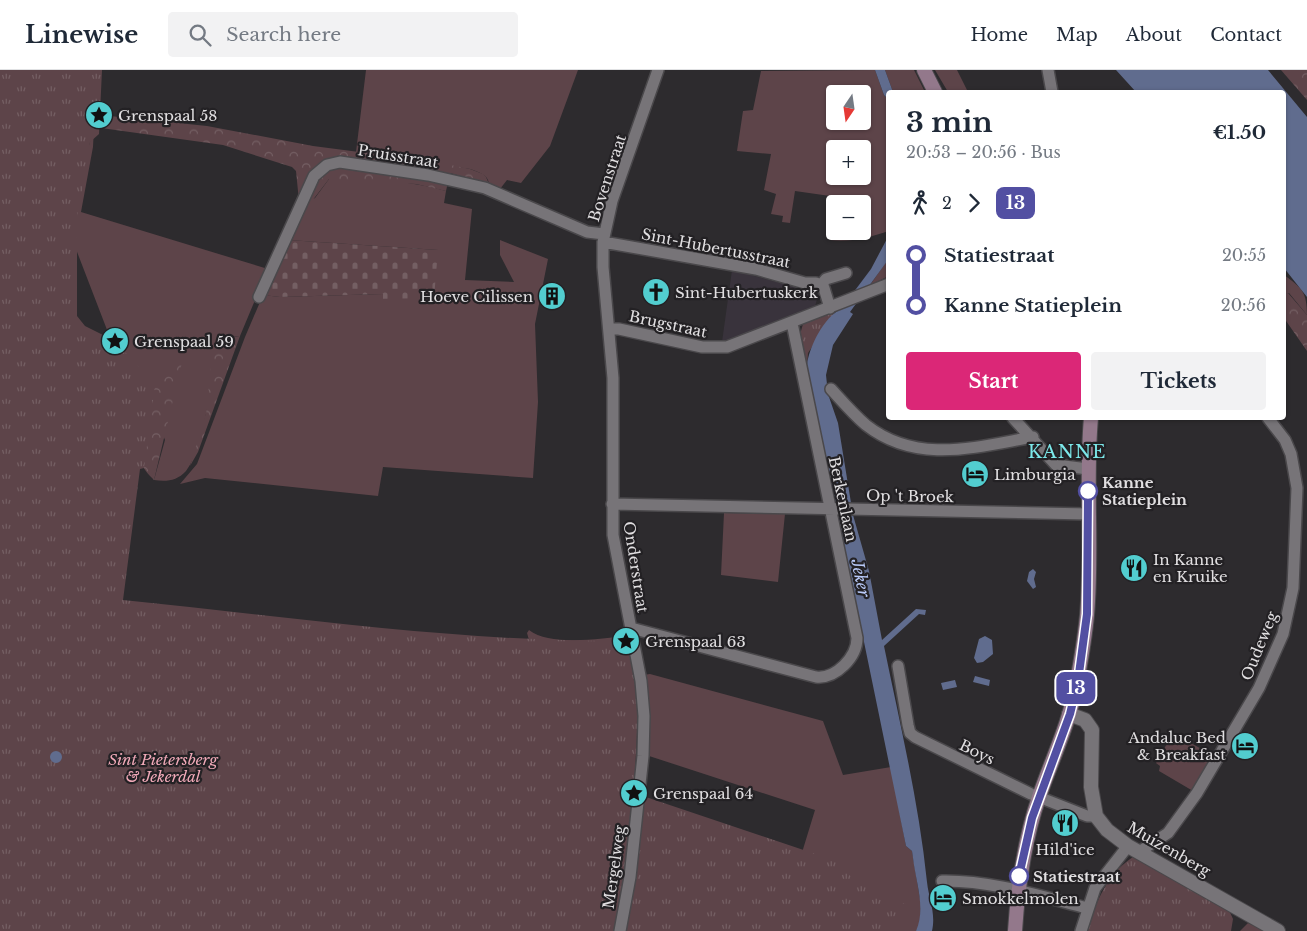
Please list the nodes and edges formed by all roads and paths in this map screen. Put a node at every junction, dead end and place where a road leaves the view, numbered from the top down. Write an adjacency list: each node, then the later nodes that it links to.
1 (658, 70): 6 (street, Bovenstraat)
2 (924, 70): 4 (main road)
3 (1048, 70): 5 (street)
4 (934, 90)
5 (1052, 90)
6 (604, 238): 8 (street, Sint-Hubertusstraat); 10 (street, Pruisstraat); 13 (street, Bovenstraat)
7 (846, 273): 8 (street)
8 (822, 285): 11 (street)
9 (886, 285): 11 (street, Brugstraat)
10 (259, 297)
11 (830, 308): 12 (street, Brugstraat)
12 (792, 323): 13 (street, Brugstraat); 21 (street, Berkenlaan)
13 (610, 329): 20 (street, Onderstraat)
14 (831, 389): 18 (street)
15 (1015, 420): 18 (street)
16 (1091, 420): 19 (main road)
17 (1269, 420): 29 (street, Oudeweg)
18 (1032, 436): 19 (street)
19 (1088, 468): 22 (main road)
20 (612, 504): 21 (street, Op 't Broek); 23 (street, Onderstraat)
21 (832, 508): 22 (street, Op 't Broek); 23 (street, Berkenlaan)
22 (1088, 514): 25 (main road)
23 (631, 628): 27 (street, Onderstraat)
24 (898, 666): 26 (street, Boys)
25 (1070, 714): 26 (main road); 28 (street)
26 (1039, 797): 28 (street, Boys); 31 (main road)
27 (637, 808): 33 (street, Mergelweg)
28 (1096, 816): 29 (street, Muizenberg)
29 (1133, 849): 32 (street, Oudeweg); 36 (street, Muizenberg)
30 (942, 881): 31 (street)
31 (1018, 890): 32 (street); 34 (main road)
32 (1087, 908): 35 (street, Oudeweg)
33 (620, 931)
34 (1015, 931)
35 (1081, 931)
36 (1278, 931)

